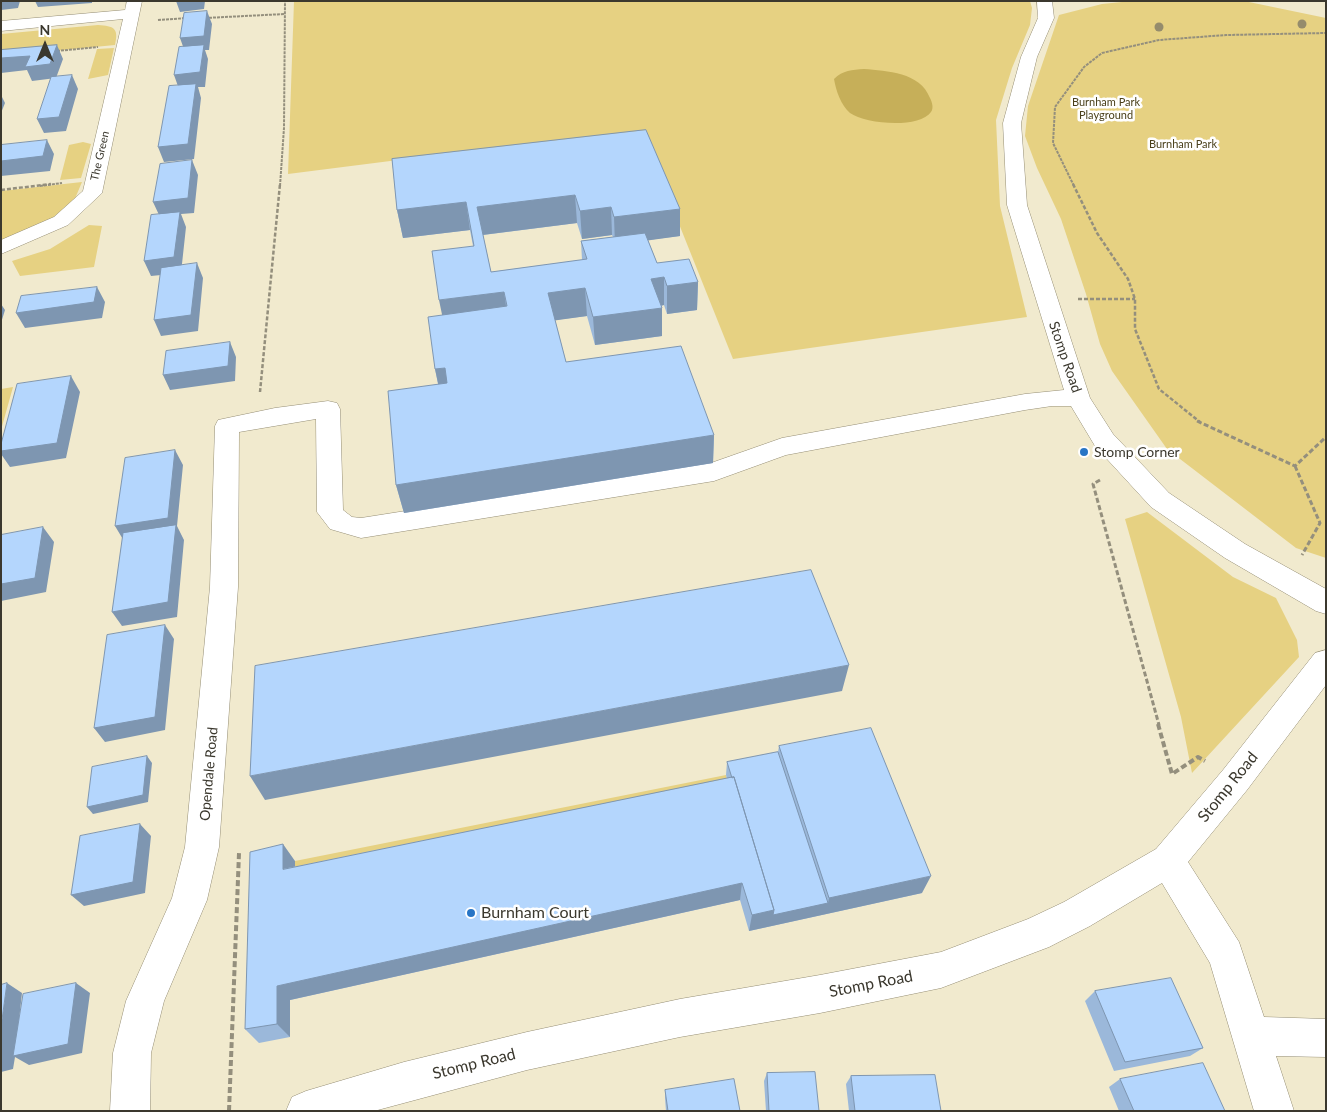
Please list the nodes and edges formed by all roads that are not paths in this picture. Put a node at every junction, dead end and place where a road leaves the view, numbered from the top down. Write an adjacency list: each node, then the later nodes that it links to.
1 (1044, 1): 5 (street, Stomp Road)
2 (132, 12): 3 (street); 4 (street, The Green)
3 (1, 26)
4 (1, 248)
5 (1078, 398): 6 (street, Stomp Road); 11 (street, Opendale Road)
6 (1326, 603)
7 (1326, 662): 8 (street, Stomp Road)
8 (1168, 861): 9 (street); 12 (street, Stomp Road)
9 (1251, 1036): 10 (street); 13 (street)
10 (1326, 1038)
11 (130, 1111)
12 (306, 1111)
13 (1274, 1111)

